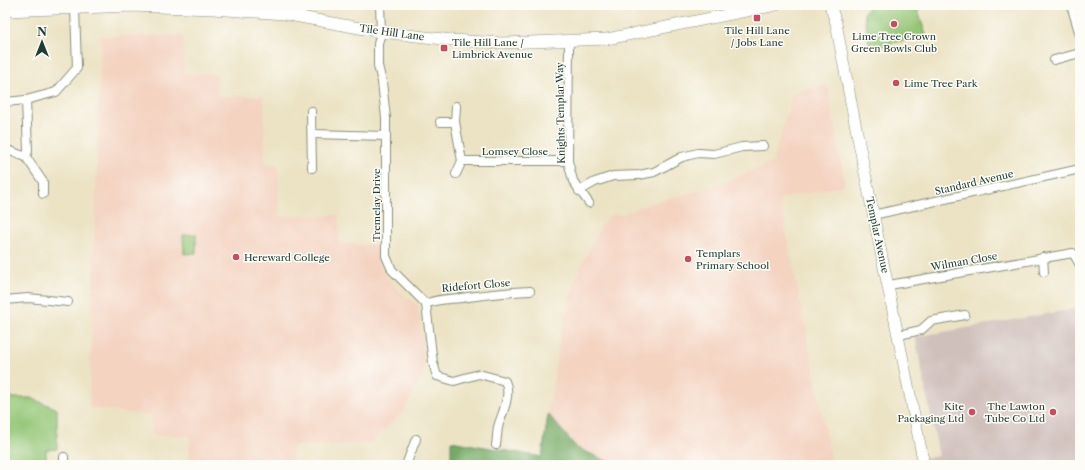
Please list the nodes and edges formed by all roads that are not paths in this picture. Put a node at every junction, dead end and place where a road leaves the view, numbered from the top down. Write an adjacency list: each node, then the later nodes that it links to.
1 (380, 5): 8 (street, Tremelay Drive)
2 (776, 5): 10 (main road, Tile Hill Lane)
3 (830, 5): 32 (main road, Templar Avenue)
4 (1071, 5): 9 (street)
5 (213, 7): 6 (main road, Tile Hill Lane); 8 (main road, Tile Hill Lane)
6 (75, 8): 7 (main road, Tile Hill Lane); 13 (street)
7 (5, 11)
8 (381, 32): 10 (main road, Tile Hill Lane); 20 (street, Tremelay Drive)
9 (1080, 35)
10 (569, 42): 25 (street, Knights Templar Way)
11 (1080, 53): 12 (street)
12 (1054, 60)
13 (26, 100): 14 (street); 23 (street)
14 (5, 102)
15 (456, 106): 18 (street)
16 (311, 112): 19 (street)
17 (440, 122): 18 (street)
18 (455, 122): 24 (street)
19 (312, 134): 20 (street); 26 (street)
20 (386, 136): 40 (street, Tremelay Drive)
21 (763, 146): 29 (street)
22 (5, 149): 23 (street)
23 (26, 157): 30 (street)
24 (462, 161): 25 (street, Lomsey Close); 28 (street)
25 (568, 161): 29 (street, Knights Templar Way)
26 (312, 168)
27 (1080, 169): 32 (street, Standard Avenue)
28 (456, 174)
29 (579, 191): 31 (street, Knights Templar Way)
30 (43, 194)
31 (589, 203)
32 (873, 215): 36 (main road, Templar Avenue)
33 (1043, 257): 34 (street, Wilman Close); 35 (street); 36 (street, Wilman Close)
34 (1080, 265)
35 (1044, 272)
36 (888, 285): 42 (main road, Templar Avenue)
37 (530, 291): 40 (street, Ridefort Close)
38 (5, 300): 39 (street)
39 (68, 302)
40 (426, 304): 44 (street)
41 (965, 315): 42 (street)
42 (899, 335): 46 (main road, Templar Avenue)
43 (416, 439): 45 (street)
44 (496, 445)
45 (406, 465)
46 (924, 465)

